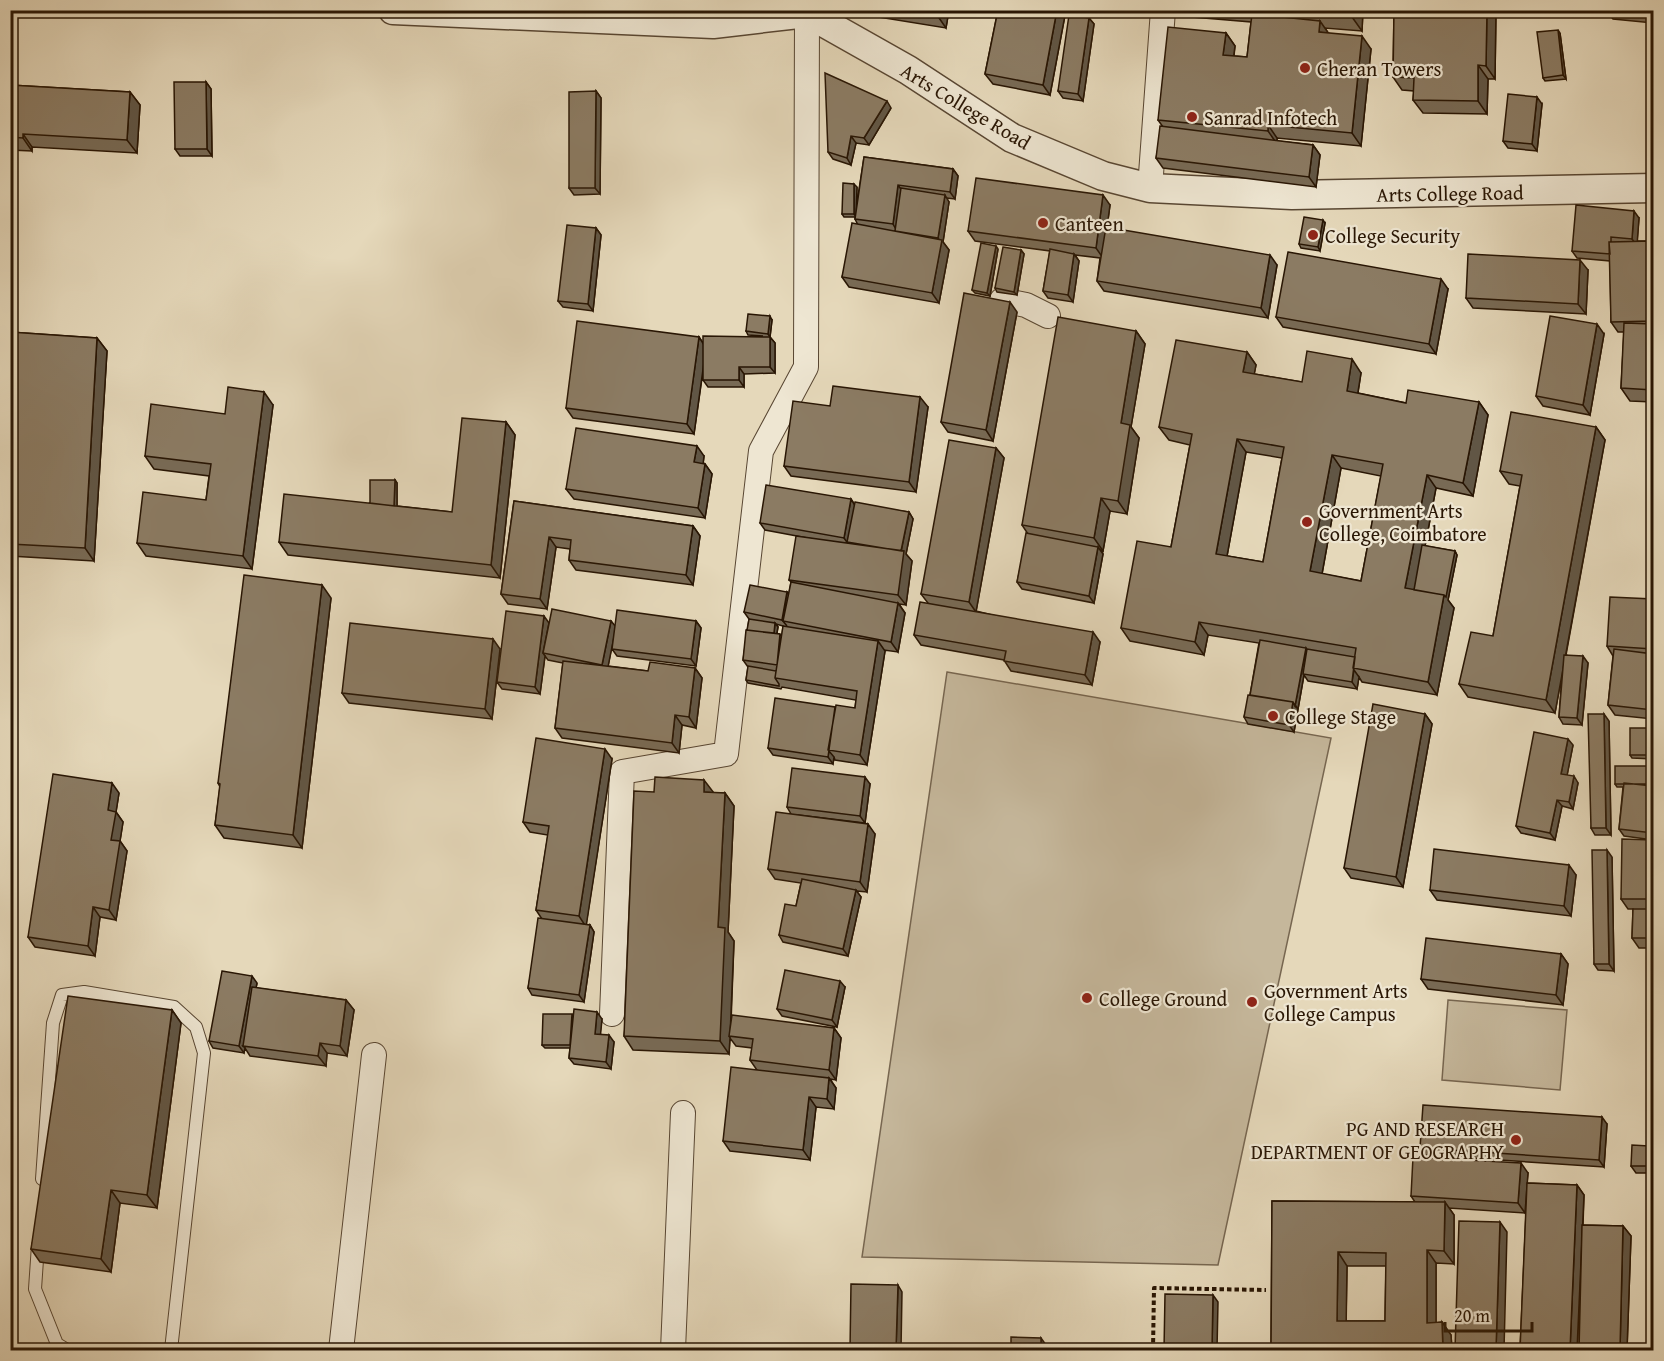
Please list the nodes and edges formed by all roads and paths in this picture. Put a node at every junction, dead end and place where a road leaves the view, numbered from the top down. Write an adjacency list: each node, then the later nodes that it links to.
1 (393, 10): 3 (street)
2 (1163, 10): 5 (street)
3 (464, 13): 4 (street)
4 (807, 13): 5 (street, Arts College Road); 9 (street)
5 (1150, 188): 6 (street, Arts College Road)
6 (1653, 188)
7 (1002, 300): 8 (street)
8 (1048, 316)
9 (612, 1014)
10 (374, 1055): 17 (street)
11 (683, 1113): 18 (street)
12 (41, 1197): 16 (lane)
13 (39, 1231): 15 (lane)
14 (1266, 1290): 21 (path)
15 (67, 1350)
16 (171, 1350)
17 (341, 1350)
18 (673, 1350)
19 (1060, 1350): 20 (path)
20 (1126, 1350)
21 (1153, 1350)

